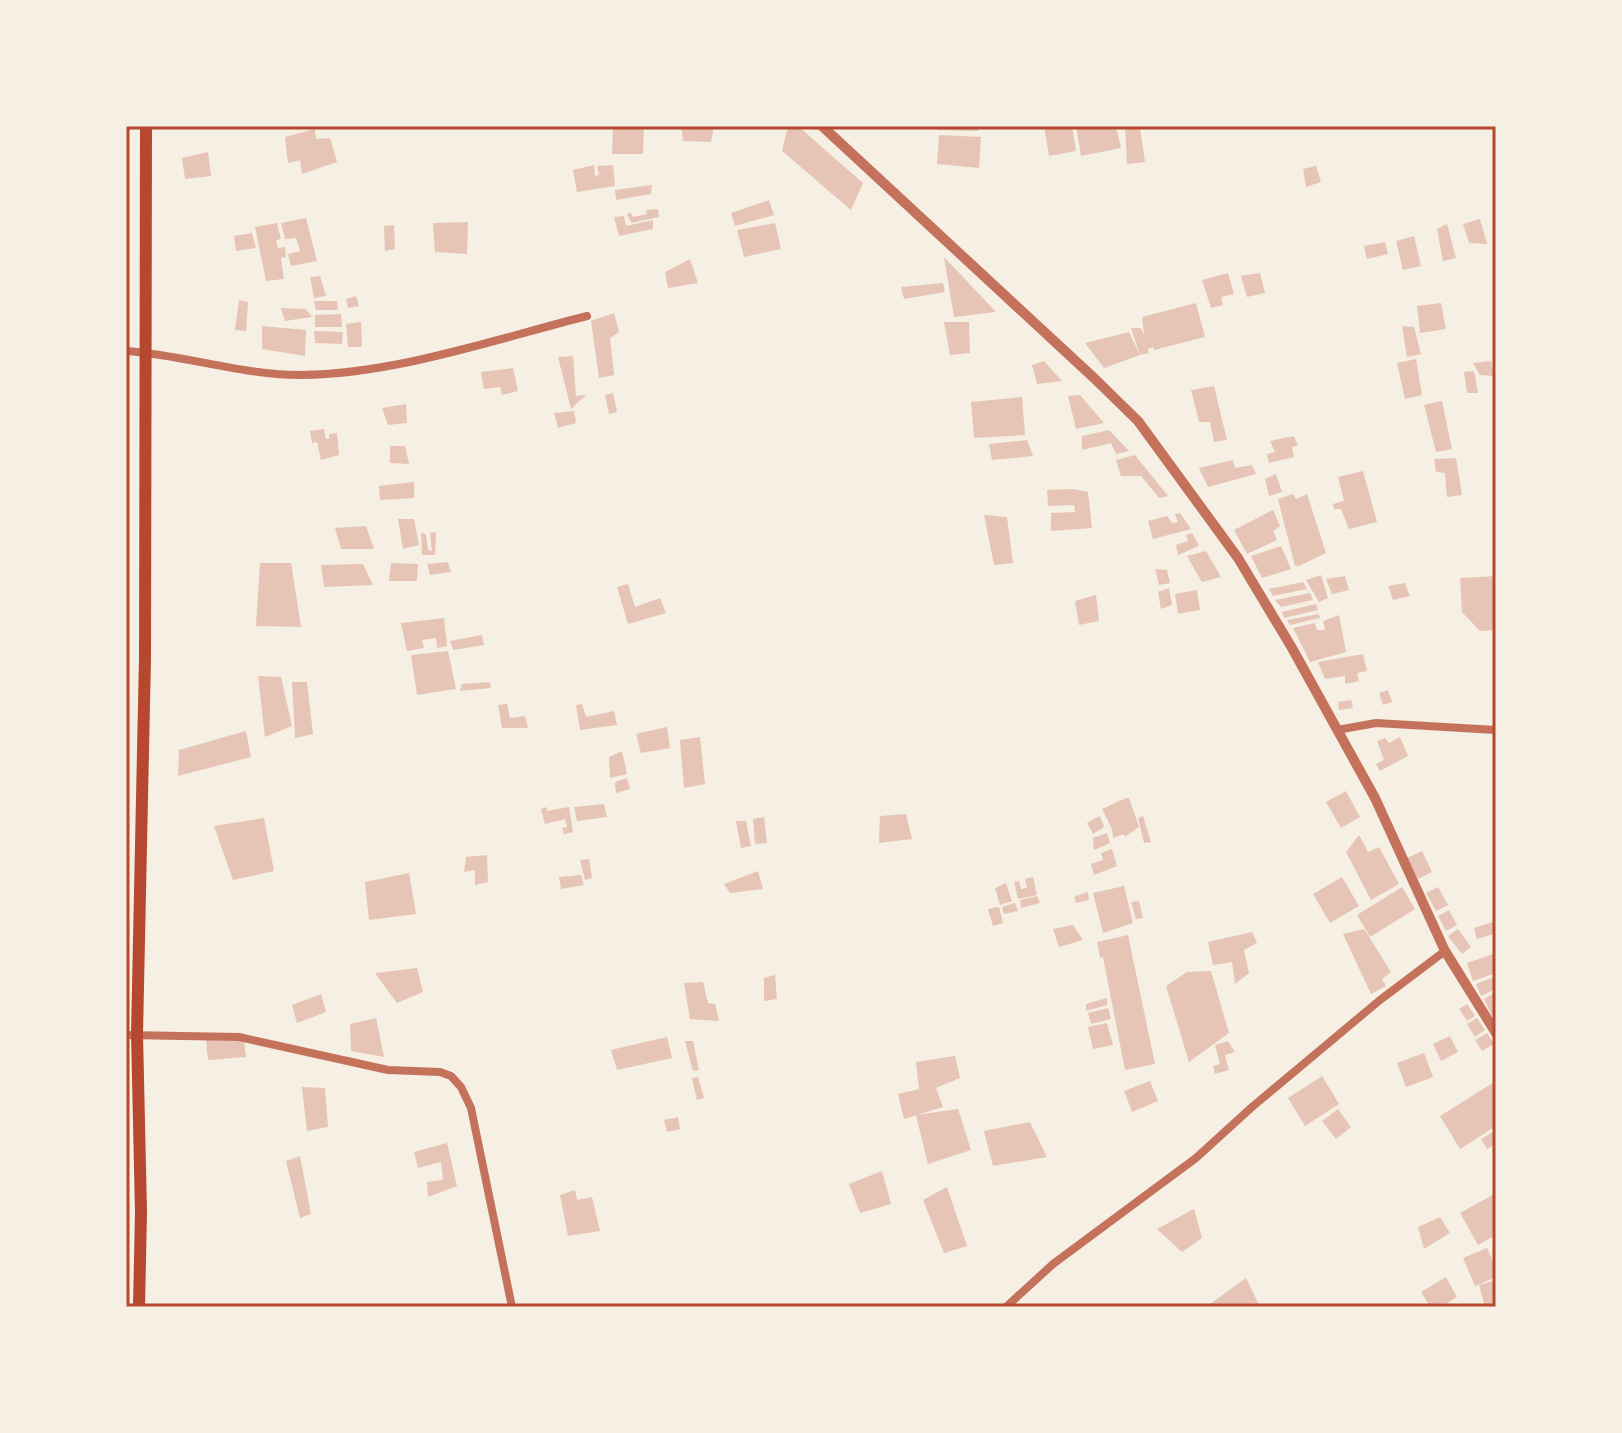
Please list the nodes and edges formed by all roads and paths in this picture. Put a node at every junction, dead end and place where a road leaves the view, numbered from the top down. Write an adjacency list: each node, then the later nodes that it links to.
1 (146, 126): 5 (main road)
2 (822, 126): 6 (street)
3 (587, 316): 5 (street)
4 (126, 351): 5 (street)
5 (145, 352): 10 (main road)
6 (1337, 730): 7 (street); 8 (street)
7 (1496, 730)
8 (1445, 951): 9 (street); 13 (street)
9 (1496, 1033)
10 (132, 1034): 11 (main road); 12 (street)
11 (139, 1307)
12 (512, 1307)
13 (1006, 1307)

